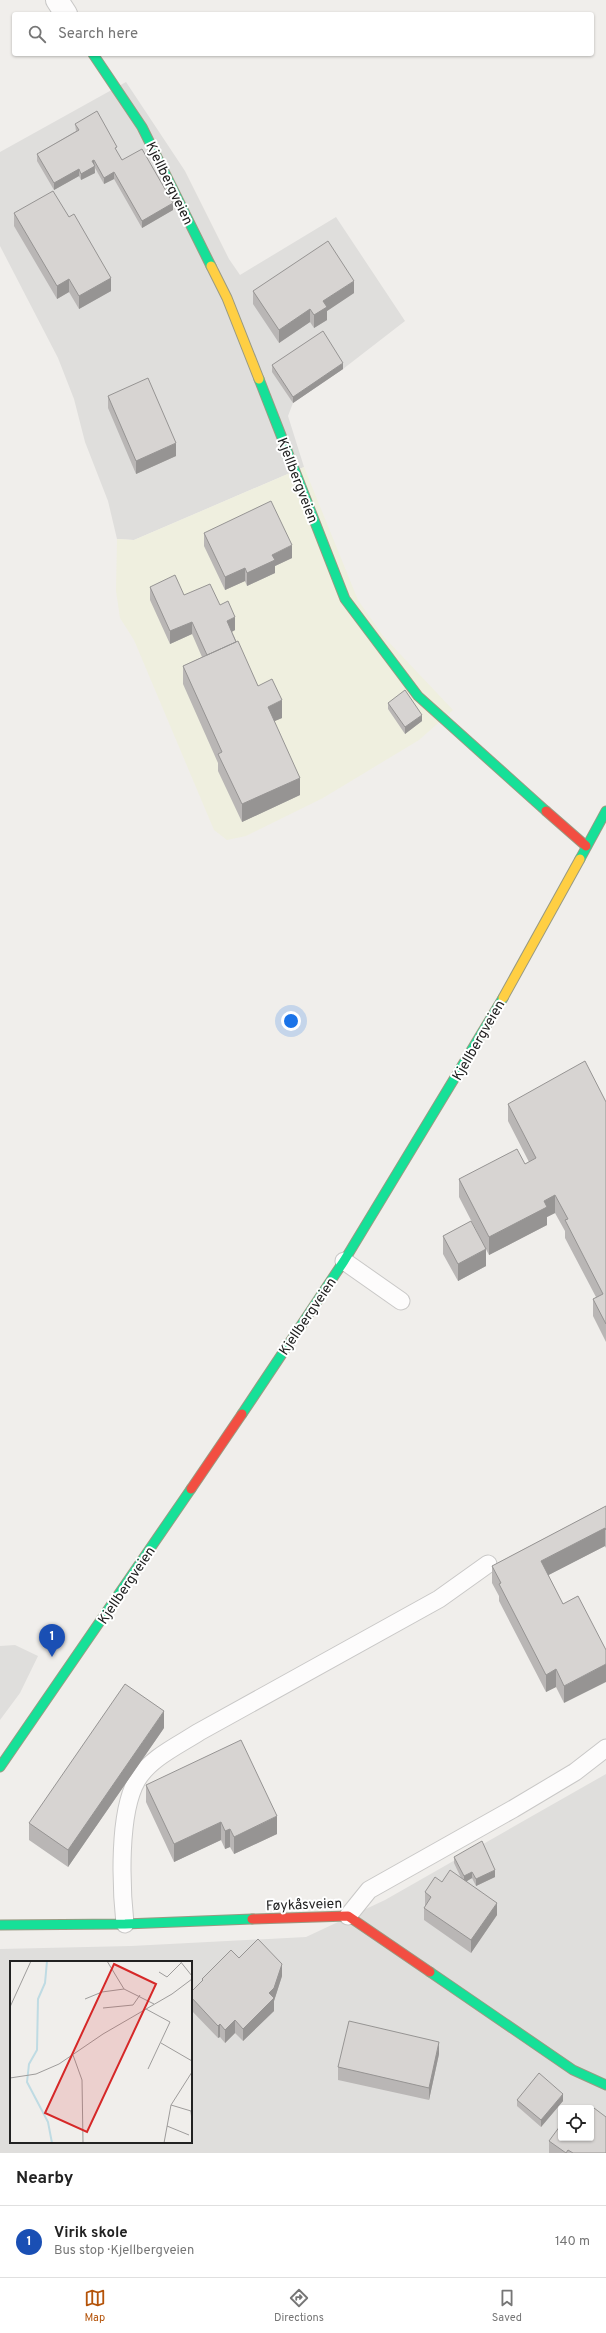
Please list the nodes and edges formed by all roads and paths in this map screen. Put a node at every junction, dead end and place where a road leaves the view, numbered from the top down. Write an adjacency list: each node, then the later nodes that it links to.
1 (56, 0): 2 (street)
2 (65, 12)
3 (94, 56): 5 (street, Kjellbergveien)
4 (606, 811): 5 (street, Kjellbergveien)
5 (586, 846): 6 (street, Kjellbergveien)
6 (344, 1261): 7 (lane); 10 (street, Kjellbergveien)
7 (401, 1302)
8 (488, 1564): 12 (lane)
9 (606, 1748): 11 (lane)
10 (0, 1767)
11 (348, 1916): 12 (street, Føykåsveien); 14 (street, Føykåsveien)
12 (125, 1924): 13 (street, Føykåsveien)
13 (0, 1926)
14 (606, 2084)

